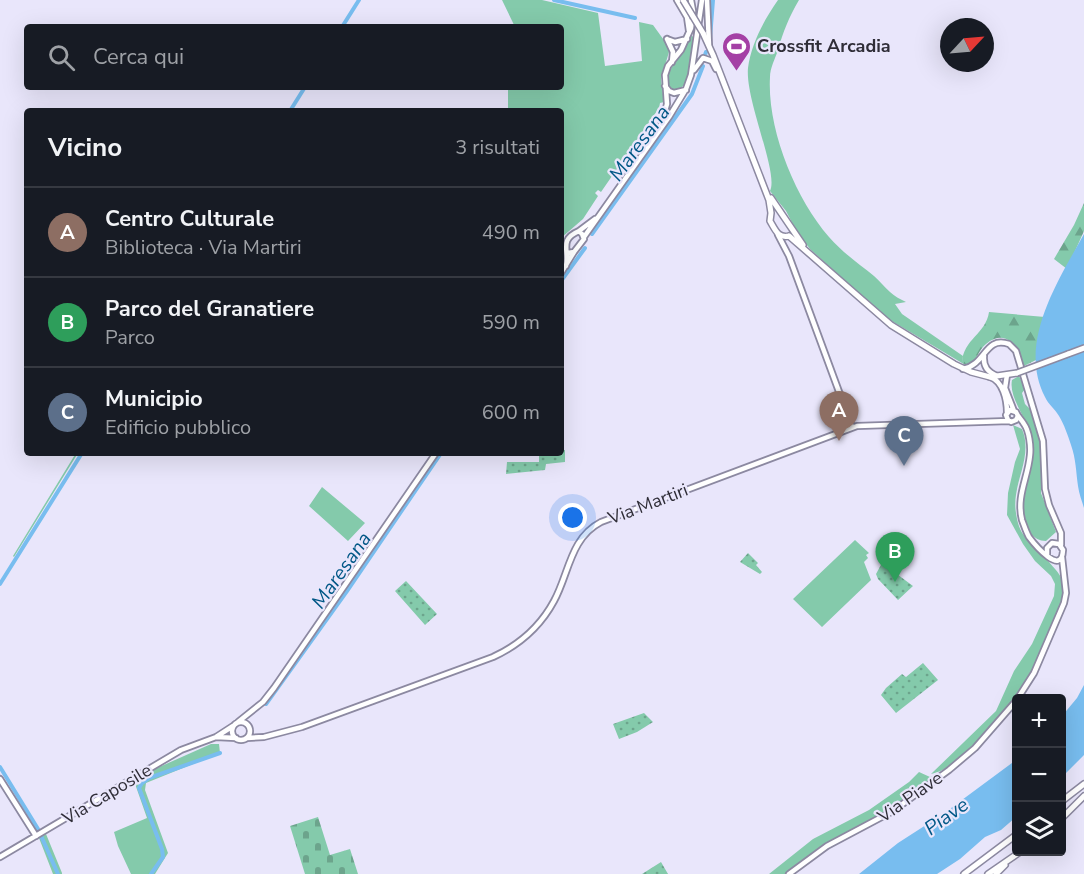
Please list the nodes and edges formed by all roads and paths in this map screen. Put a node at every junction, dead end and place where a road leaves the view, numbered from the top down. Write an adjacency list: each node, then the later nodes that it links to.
1 (677, 0): 6 (street)
2 (683, 0): 7 (main road, bridge)
3 (692, 0): 6 (street)
4 (702, 0): 9 (street)
5 (708, 0): 7 (street)
6 (688, 37): 8 (street); 8 (street)
7 (709, 46): 10 (main road)
8 (671, 63): 11 (street)
9 (691, 75): 10 (street); 12 (street)
10 (722, 78): 14 (main road)
11 (664, 83): 12 (street); 13 (street)
12 (686, 89): 13 (street)
13 (659, 130): 17 (street)
14 (764, 189): 15 (main road); 16 (main road)
15 (781, 211): 16 (main road); 18 (main road)
16 (771, 213): 20 (main road)
17 (602, 214): 19 (street); 21 (street)
18 (792, 229): 22 (main road); 25 (main road)
19 (579, 231): 21 (street); 26 (street)
20 (778, 235): 22 (main road); 23 (street)
21 (584, 237): 24 (street)
22 (788, 237): 23 (street); 25 (main road)
23 (785, 247): 40 (street)
24 (574, 252): 26 (street); 27 (street)
25 (808, 252): 31 (main road)
26 (568, 253): 27 (street)
27 (566, 266): 28 (street)
28 (564, 269)
29 (1084, 348): 32 (main road, bridge)
30 (985, 353): 31 (street); 33 (street); 43 (street)
31 (963, 369): 34 (main road)
32 (1007, 375): 33 (main road); 35 (street)
33 (997, 376): 34 (main road)
34 (990, 377): 36 (street)
35 (1014, 411): 36 (street); 37 (street)
36 (1007, 414): 38 (street); 39 (street)
37 (1018, 416): 38 (street); 41 (street)
38 (1011, 421): 39 (street, Via Martiri); 41 (street)
39 (995, 422): 40 (street, Via Martiri)
40 (852, 427): 56 (street, Via Martiri)
41 (1026, 431): 44 (street)
42 (434, 456): 53 (street, Via Caposile)
43 (1059, 528): 45 (street); 46 (street)
44 (1032, 540): 45 (street); 47 (street)
45 (1051, 544): 46 (street); 47 (street)
46 (1061, 545): 48 (street)
47 (1047, 555): 49 (street)
48 (1062, 557): 49 (street); 50 (street, Via Piave)
49 (1054, 561): 50 (street)
50 (1063, 576): 51 (street, Via Piave)
51 (1022, 694)
52 (1012, 707): 69 (street, Via Piave)
53 (253, 710): 54 (street, Via Caposile); 55 (street)
54 (235, 724): 55 (street); 57 (street, Via Caposile); 58 (street)
55 (250, 727): 56 (street); 59 (street)
56 (267, 736): 59 (street, Via Martiri)
57 (216, 737): 58 (street, Via Caposile); 65 (street, Via Caposile)
58 (236, 738): 59 (street)
59 (247, 738)
60 (0, 779): 65 (street)
61 (1084, 784): 63 (main road)
62 (1084, 796): 64 (main road)
63 (1066, 798)
64 (1066, 814)
65 (40, 834): 67 (street, Via Caposile)
66 (1012, 839): 70 (main road)
67 (0, 857)
68 (1012, 857): 71 (main road); 72 (main road)
69 (789, 874)
70 (964, 874)
71 (988, 874)
72 (996, 874)

